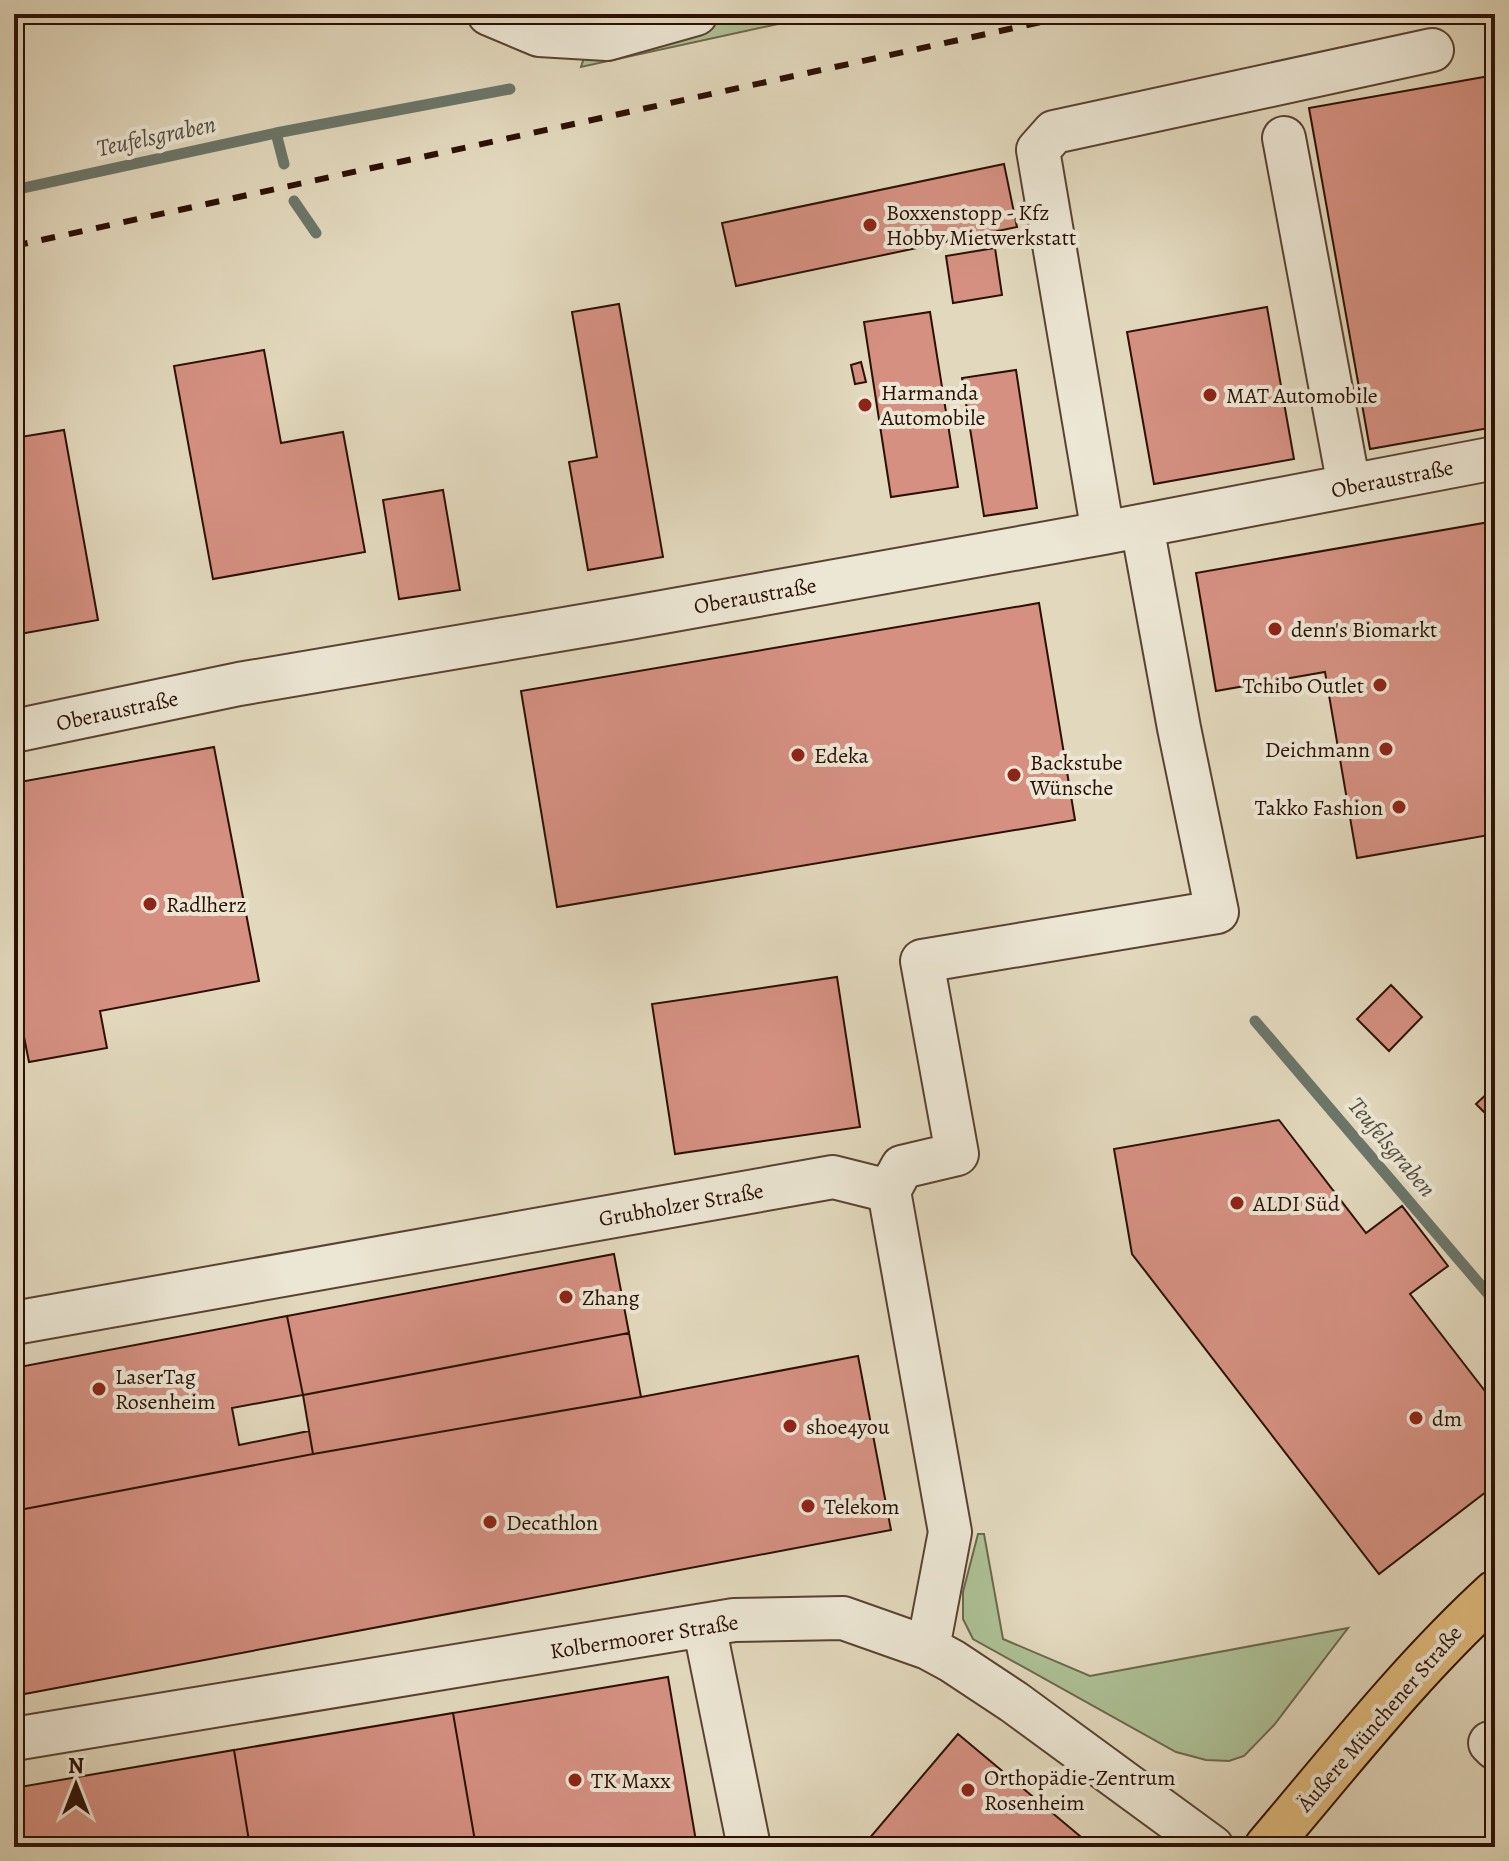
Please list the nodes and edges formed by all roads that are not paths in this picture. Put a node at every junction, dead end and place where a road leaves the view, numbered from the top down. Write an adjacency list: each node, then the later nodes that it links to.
1 (489, 14): 2 (street)
2 (696, 14)
3 (1432, 50): 7 (street)
4 (1284, 138): 6 (street)
5 (1495, 458): 6 (street, Oberaustraße)
6 (1349, 486): 7 (street, Oberaustraße)
7 (1122, 529): 8 (street, Oberaustraße); 9 (street)
8 (14, 731)
9 (889, 1191): 10 (street, Grubholzer Straße); 13 (street)
10 (14, 1323)
11 (1495, 1593): 17 (main road, Äußere Münchener Straße)
12 (704, 1625): 13 (street, Kolbermoorer Straße); 14 (street, Kolbermoorer Straße); 15 (street)
13 (928, 1648): 16 (street, Kolbermoorer Straße)
14 (14, 1739)
15 (749, 1847)
16 (1212, 1847)
17 (1267, 1847)

